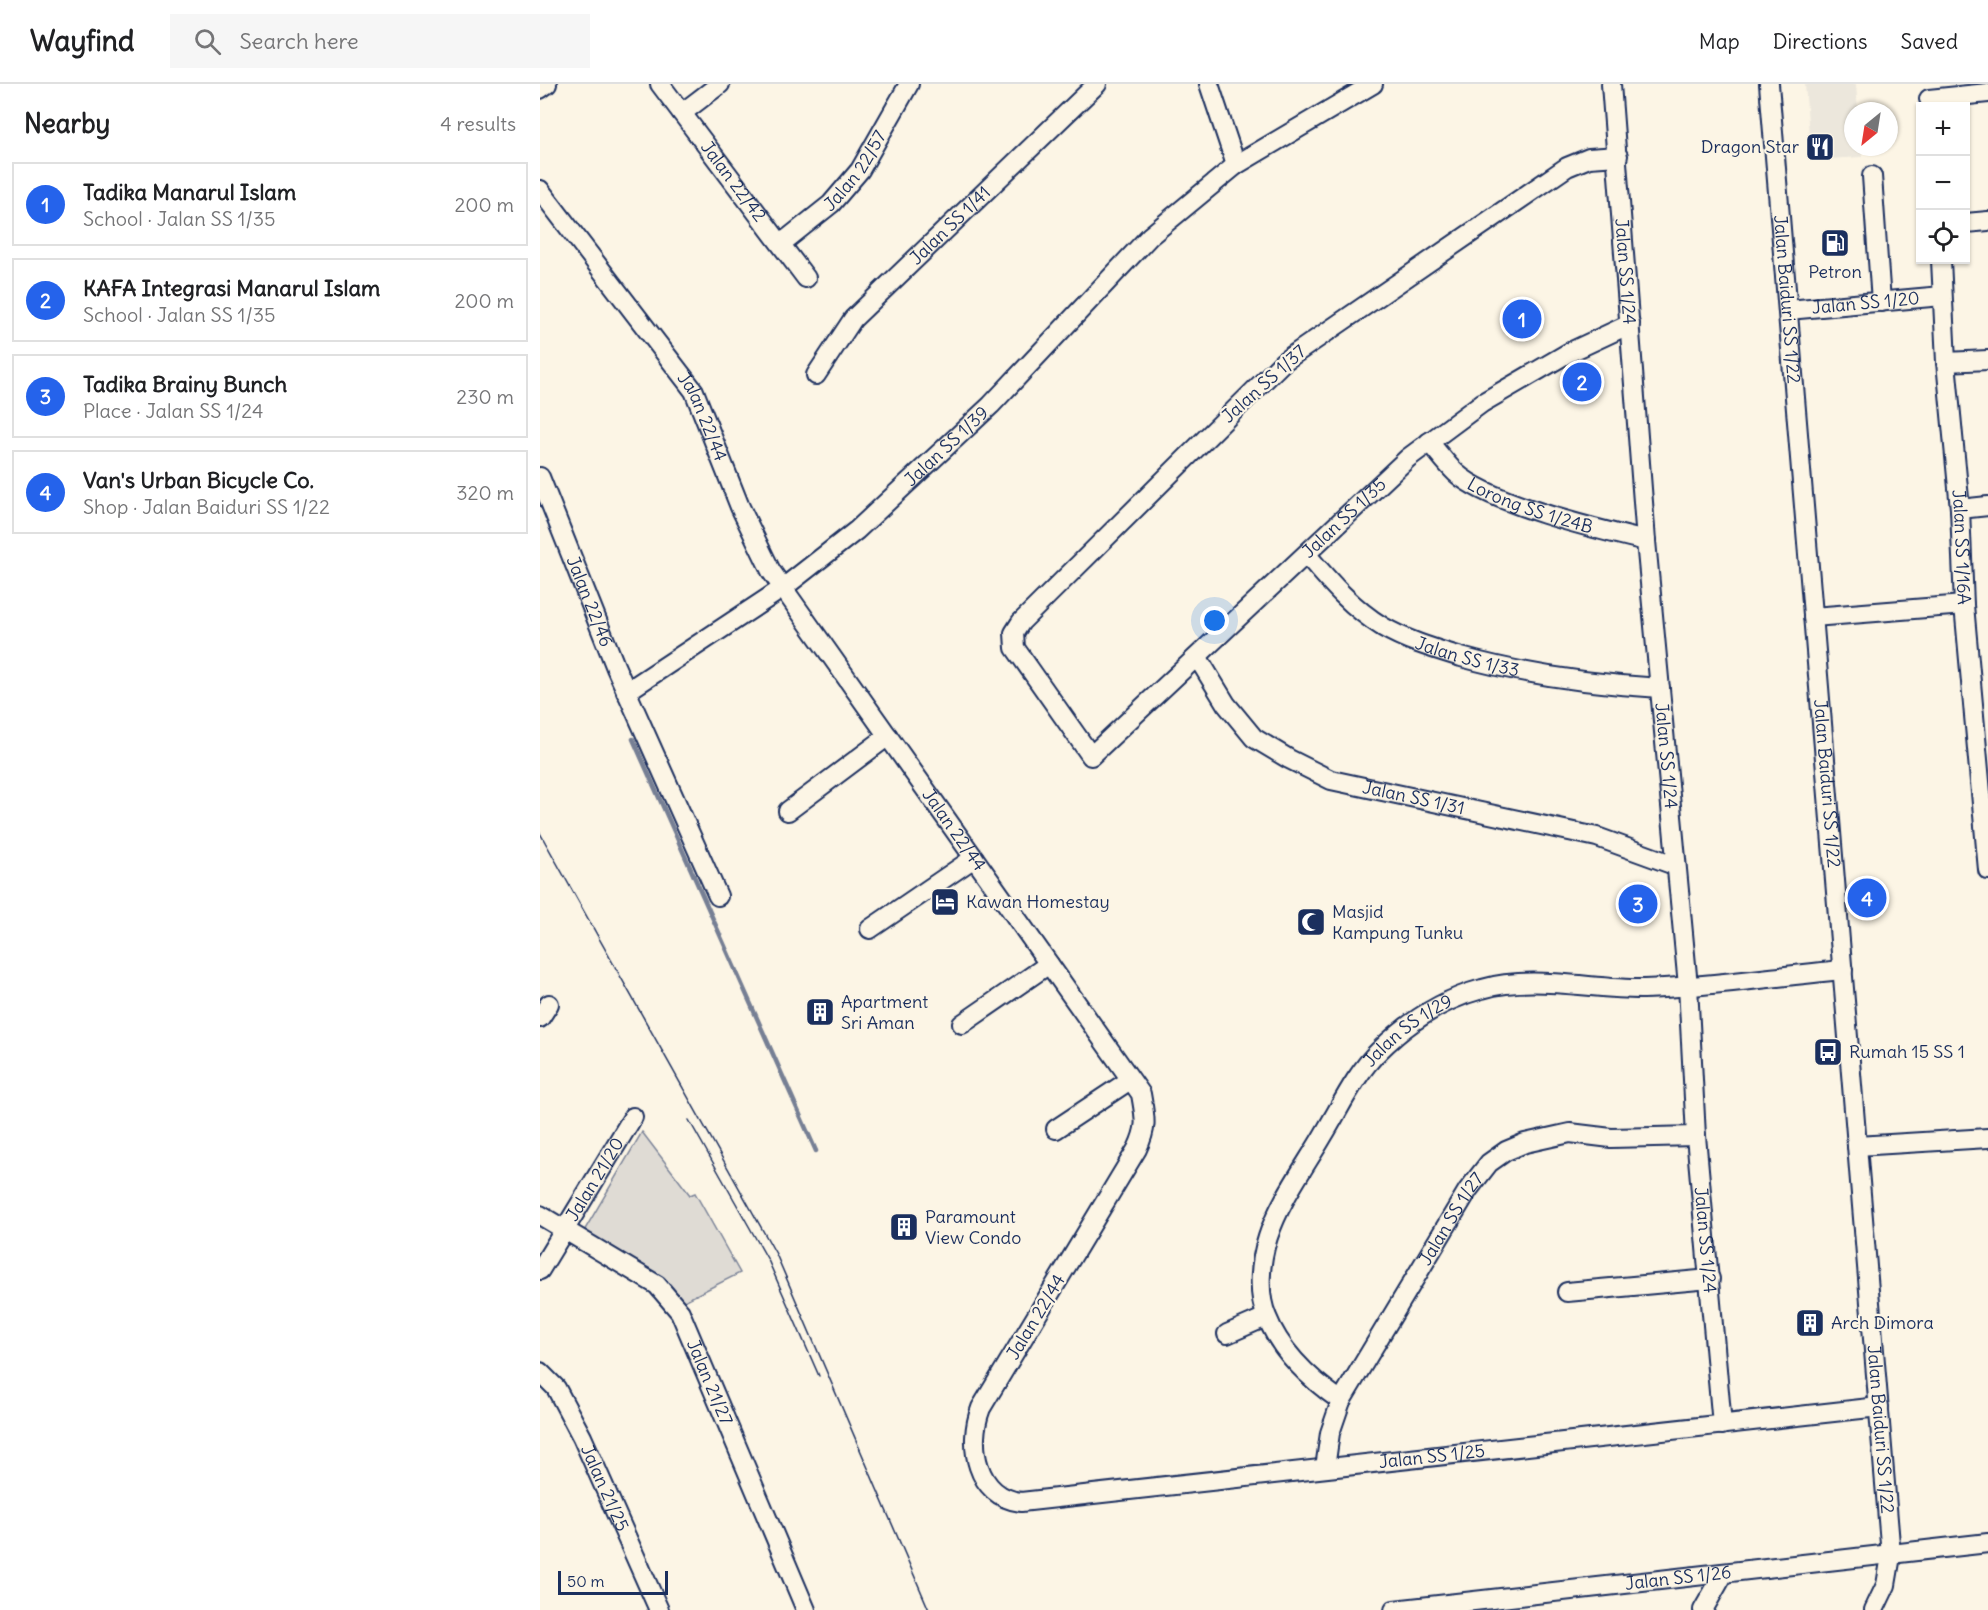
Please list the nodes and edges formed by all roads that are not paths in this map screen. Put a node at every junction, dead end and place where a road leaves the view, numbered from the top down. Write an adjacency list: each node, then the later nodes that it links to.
1 (547, 84): 10 (street)
2 (660, 84): 13 (street, Jalan 22/42)
3 (720, 84): 13 (street)
4 (909, 84): 20 (street, Jalan 22/57)
5 (1097, 84): 29 (street, Jalan SS 1/41)
6 (1209, 84): 15 (street)
7 (1373, 84): 15 (street, Jalan SS 1/39)
8 (1611, 84): 14 (street, Jalan SS 1/24)
9 (1769, 84): 25 (street, Jalan Baiduri SS 1/22)
10 (540, 89)
11 (1988, 93): 12 (street)
12 (1929, 96)
13 (682, 113): 20 (street, Jalan 22/42)
14 (1618, 156): 26 (street, Jalan SS 1/24); 43 (street, Jalan SS 1/37)
15 (1236, 165): 36 (street, Jalan SS 1/39)
16 (1872, 176): 24 (street)
17 (540, 190): 36 (street, Jalan 22/44)
18 (1988, 221): 19 (street)
19 (1970, 223)
20 (782, 243): 22 (street, Jalan 22/42)
21 (1941, 264): 23 (street, Jalan SS 1/16A)
22 (806, 278)
23 (1942, 296): 24 (street, Jalan SS 1/20); 28 (street, Jalan SS 1/16A)
24 (1881, 302): 25 (street, Jalan SS 1/20)
25 (1788, 310): 38 (street, Jalan Baiduri SS 1/22)
26 (1630, 324): 30 (street, Jalan SS 1/35); 34 (street, Jalan SS 1/24)
27 (1988, 360): 28 (street)
28 (1946, 362): 33 (street, Jalan SS 1/16A)
29 (816, 375)
30 (1430, 442): 34 (street, Lorong SS 1/24B); 35 (street, Jalan SS 1/35)
31 (540, 477): 41 (street, Jalan 22/46)
32 (1988, 506): 33 (street)
33 (1960, 508): 37 (street, Jalan SS 1/16A)
34 (1646, 541): 40 (street, Jalan SS 1/24)
35 (1307, 555): 39 (street, Jalan SS 1/35); 40 (street, Jalan SS 1/33)
36 (783, 588): 41 (street, Jalan SS 1/39); 42 (street, Jalan 22/44)
37 (1964, 605): 38 (street); 46 (street, Jalan SS 1/16A)
38 (1813, 617): 51 (street, Jalan Baiduri SS 1/22)
39 (1198, 658): 43 (street, Jalan SS 1/35); 47 (street, Jalan SS 1/31)
40 (1660, 688): 47 (street, Jalan SS 1/24)
41 (627, 692): 48 (street, Jalan 22/46)
42 (888, 736): 44 (street); 45 (street, Jalan 22/44)
43 (1091, 756)
44 (788, 811)
45 (974, 858): 49 (street); 50 (street, Jalan 22/44)
46 (1988, 860)
47 (1674, 865): 52 (street, Jalan SS 1/24)
48 (718, 896)
49 (870, 929)
50 (1049, 964): 53 (street); 54 (street, Jalan 22/44)
51 (1843, 970): 52 (street, Jalan SS 1/29); 59 (street, Jalan Baiduri SS 1/22)
52 (1688, 986): 57 (street, Jalan SS 1/24); 65 (street, Jalan SS 1/29)
53 (962, 1024)
54 (1131, 1080): 56 (street); 72 (street, Jalan 22/44)
55 (633, 1117): 61 (street, Jalan 21/20)
56 (1056, 1129)
57 (1696, 1136): 63 (street, Jalan SS 1/24); 68 (street, Jalan SS 1/27)
58 (1988, 1138): 59 (street)
59 (1857, 1146): 69 (street, Jalan Baiduri SS 1/22)
60 (540, 1215): 61 (street, Jalan 21/27)
61 (565, 1230): 62 (street, Jalan 21/20); 77 (street, Jalan 21/27)
62 (540, 1270)
63 (1710, 1279): 64 (street); 70 (street, Jalan SS 1/24)
64 (1567, 1292)
65 (1266, 1317): 66 (street); 68 (street, Jalan SS 1/29)
66 (1227, 1334)
67 (540, 1372): 76 (street, Jalan 21/25)
68 (1341, 1401): 71 (street, Jalan SS 1/27)
69 (1879, 1407): 70 (street, Jalan SS 1/25); 74 (street, Jalan Baiduri SS 1/22)
70 (1722, 1425): 71 (street, Jalan SS 1/25)
71 (1325, 1468): 72 (street, Jalan SS 1/25)
72 (990, 1488)
73 (1988, 1543): 74 (street, Jalan SS 1/26)
74 (1891, 1556): 75 (street, Jalan SS 1/26); 80 (street, Jalan Baiduri SS 1/22)
75 (1723, 1575): 78 (street, Jalan SS 1/26); 79 (street)
76 (658, 1610)
77 (806, 1610)
78 (1394, 1610)
79 (1703, 1610)
80 (1874, 1610)

